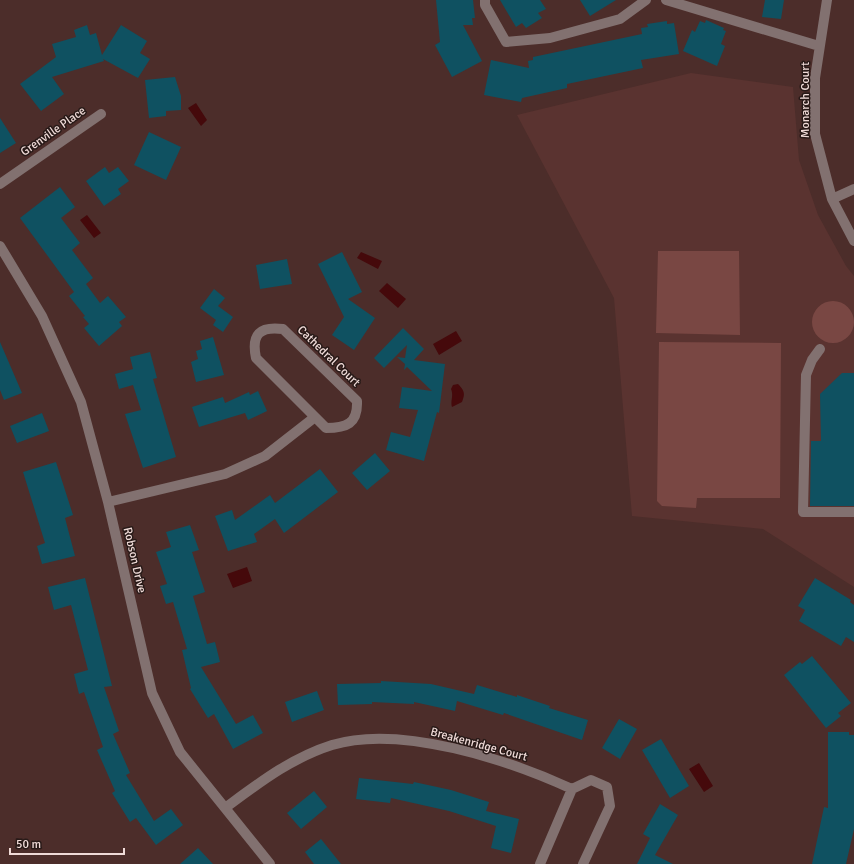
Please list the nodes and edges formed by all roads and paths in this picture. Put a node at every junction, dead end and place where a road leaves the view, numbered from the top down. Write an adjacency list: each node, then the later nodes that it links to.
1 (485, 0): 2 (street)
2 (646, 0)
3 (666, 0): 5 (street)
4 (827, 0): 5 (street, Monarch Court)
5 (819, 46): 9 (street, Monarch Court)
6 (101, 114): 7 (street, Grenville Place)
7 (0, 184)
8 (854, 188): 9 (street)
9 (832, 199): 10 (street, Monarch Court)
10 (854, 241)
11 (0, 246): 14 (street, Robson Drive)
12 (820, 349): 15 (street)
13 (315, 418): 13 (street, Cathedral Court); 14 (street)
14 (108, 502): 17 (street, Robson Drive)
15 (854, 512)
16 (572, 789): 17 (street, Breakenridge Court); 19 (street); 20 (street)
17 (225, 808): 18 (street, Robson Drive)
18 (270, 864)
19 (540, 864)
20 (583, 864)

